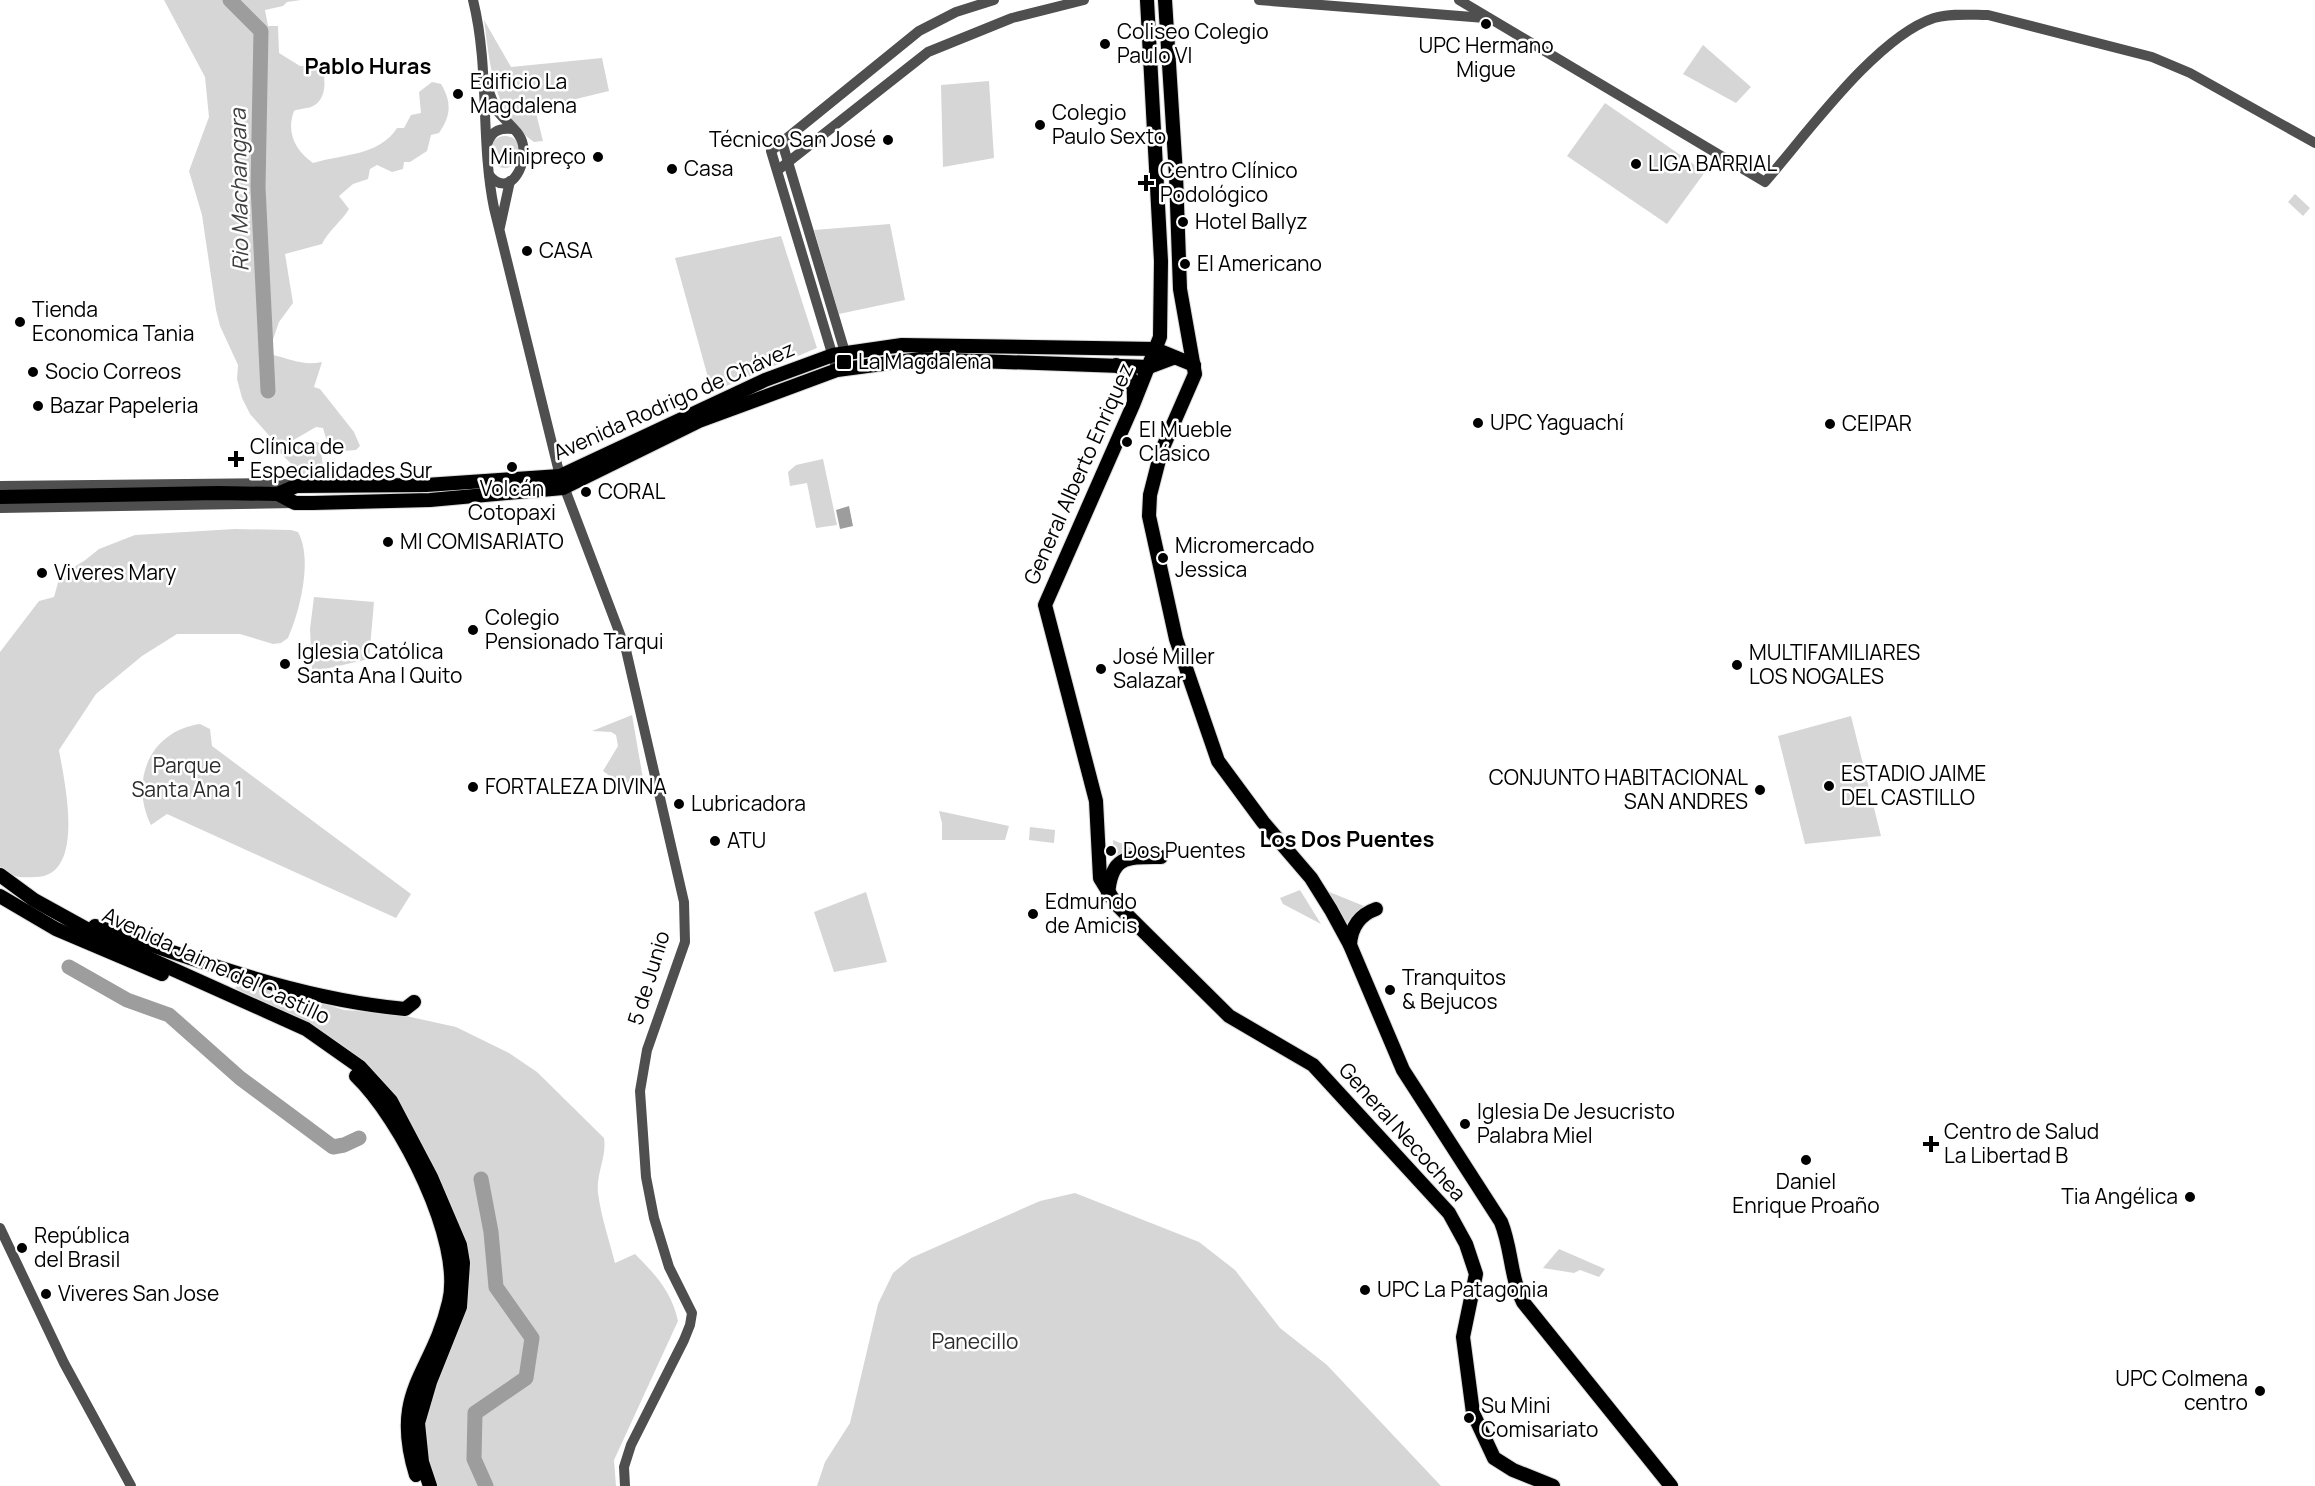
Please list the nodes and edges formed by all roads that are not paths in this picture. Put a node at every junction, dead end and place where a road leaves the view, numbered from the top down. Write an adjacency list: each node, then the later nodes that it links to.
1 (473, 0): 9 (street)
2 (994, 0): 11 (street)
3 (1084, 0): 14 (street)
4 (1147, 0): 20 (main road, General Alberto Enriquez)
5 (1165, 0): 25 (main road)
6 (1259, 0): 8 (street)
7 (1459, 0): 8 (street)
8 (1491, 19): 12 (street)
9 (483, 77): 10 (street); 13 (street)
10 (512, 129): 13 (street); 17 (street)
11 (782, 142): 14 (street); 15 (street)
12 (2315, 143)
13 (488, 145): 16 (street)
14 (788, 162): 15 (street); 21 (street)
15 (778, 171): 21 (street)
16 (489, 175): 17 (street); 18 (street, 5 de Junio)
17 (510, 182): 18 (street)
18 (500, 227): 29 (street, 5 de Junio)
19 (883, 348): 20 (main road, Avenida Rodrigo de Chávez); 21 (main road, Avenida Rodrigo de Chávez); 23 (main road)
20 (1155, 349): 22 (main road, Avenida Rodrigo de Chávez); 26 (main road, General Alberto Enriquez)
21 (840, 354): 27 (street); 29 (main road, Avenida Rodrigo de Chávez)
22 (1173, 358): 25 (main road, Avenida Rodrigo de Chávez); 26 (main road, Avenida Rodrigo de Chávez)
23 (887, 364): 24 (main road, Avenida Rodrigo de Chávez); 27 (main road, Avenida Rodrigo de Chávez)
24 (1116, 364): 26 (main road, Avenida Rodrigo de Chávez); 28 (main road)
25 (1194, 365): 42 (main road)
26 (1149, 367): 28 (main road, General Alberto Enriquez)
27 (843, 370): 29 (main road, Avenida Rodrigo de Chávez)
28 (1133, 405): 38 (main road, General Alberto Enriquez)
29 (561, 482): 31 (main road, Avenida Rodrigo de Chávez); 34 (main road, Avenida Rodrigo de Chávez); 48 (street, 5 de Junio)
30 (0, 486): 31 (street, Avenida Rodrigo de Chávez)
31 (296, 486): 32 (main road, Avenida Rodrigo de Chávez)
32 (278, 494): 33 (main road, Avenida Rodrigo de Chávez); 34 (main road, Avenida Rodrigo de Chávez)
33 (0, 497)
34 (295, 503): 35 (street, Avenida Rodrigo de Chávez)
35 (0, 508)
36 (1161, 857): 38 (main road)
37 (0, 875): 41 (main road, Avenida Jaime del Castillo)
38 (1108, 895): 49 (main road, General Necochea)
39 (0, 896): 46 (main road, Avenida Jaime del Castillo)
40 (1376, 909): 42 (main road)
41 (66, 917): 43 (main road); 47 (main road, Avenida Jaime del Castillo)
42 (1350, 945): 50 (main road)
43 (414, 1002)
44 (0, 1228): 45 (street)
45 (131, 1486)
46 (420, 1486)
47 (430, 1486)
48 (625, 1486)
49 (1553, 1486)
50 (1671, 1486)

